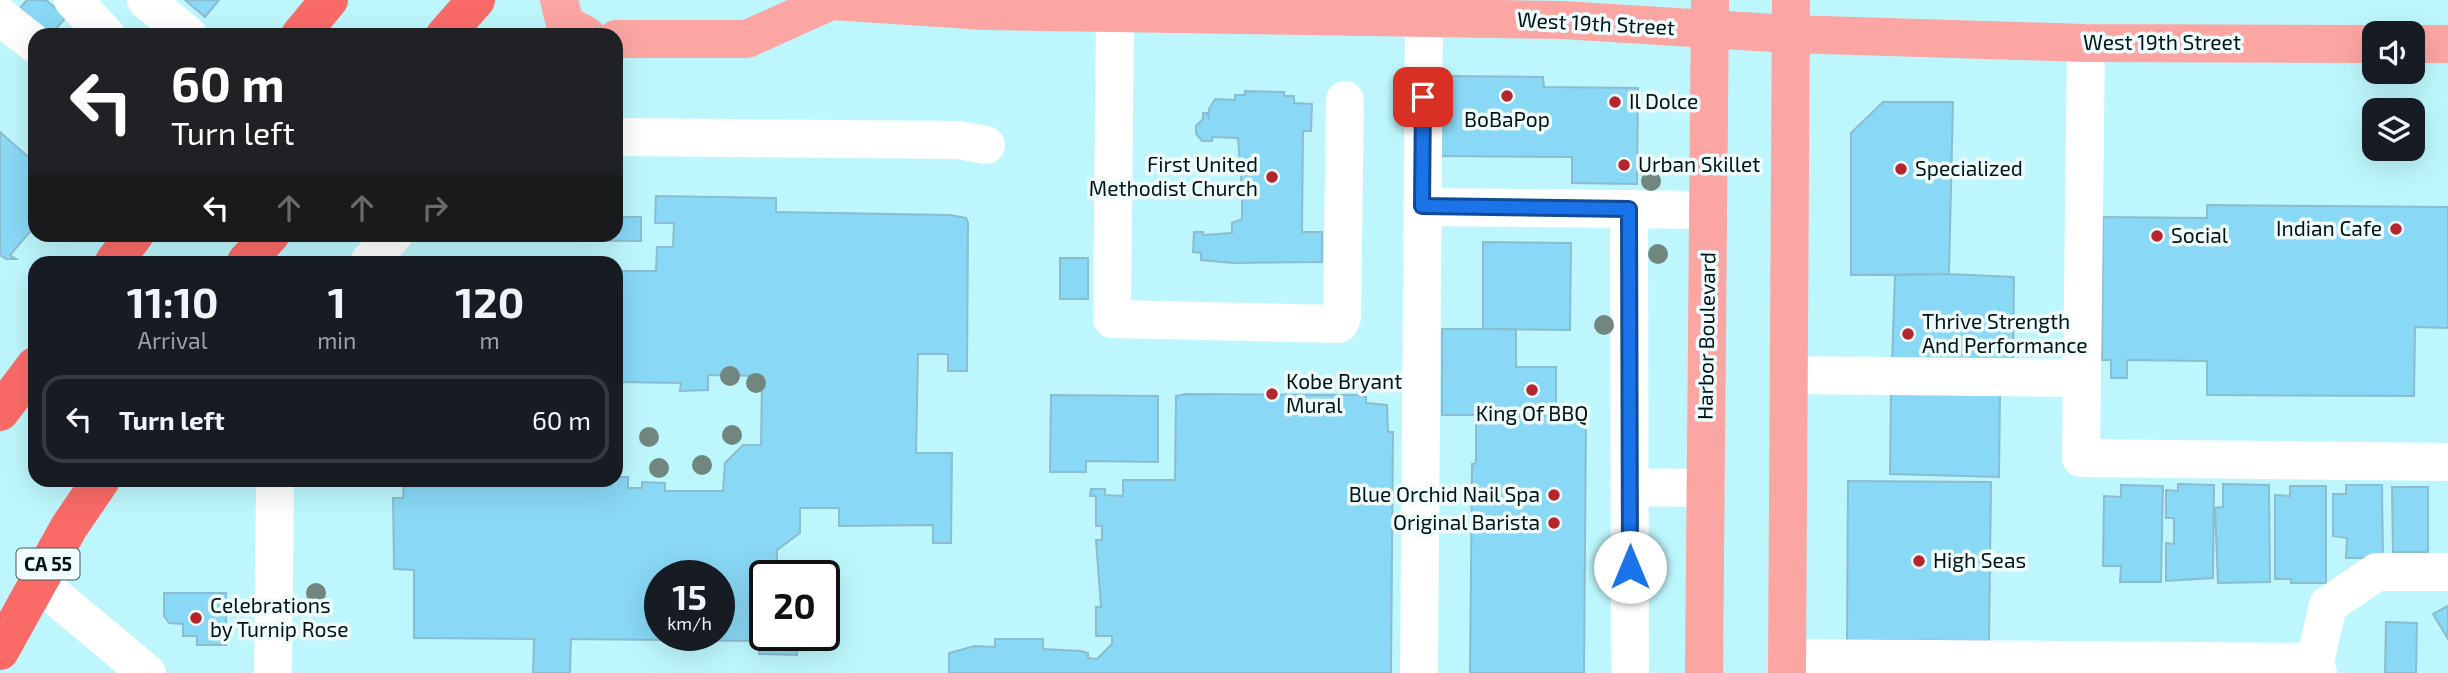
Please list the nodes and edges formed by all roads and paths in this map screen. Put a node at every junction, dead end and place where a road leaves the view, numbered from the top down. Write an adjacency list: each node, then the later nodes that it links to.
1 (73, 0): 11 (street)
2 (476, 0): 13 (highway)
3 (559, 0): 14 (main road)
4 (326, 1): 12 (highway)
5 (823, 1): 6 (main road, West 19th Street); 16 (main road)
6 (1115, 14): 10 (main road, West 19th Street); 21 (street)
7 (1710, 15): 9 (main road, West 19th Street); 10 (main road, West 19th Street); 26 (main road, Harbor Boulevard)
8 (0, 16): 15 (street)
9 (1790, 17): 17 (main road, West 19th Street); 32 (main road)
10 (1424, 18): 24 (street)
11 (99, 28)
12 (305, 28)
13 (451, 28)
14 (573, 28)
15 (28, 38)
16 (623, 39)
17 (2086, 43): 18 (main road, West 19th Street); 33 (street)
18 (2362, 44)
19 (2425, 44): 20 (main road)
20 (2448, 44)
21 (1345, 100)
22 (623, 137): 23 (street)
23 (986, 145)
24 (1422, 206): 25 (street); 48 (street)
25 (1629, 209): 26 (street); 38 (street)
26 (1709, 210): 39 (main road, Harbor Boulevard)
27 (264, 242): 29 (highway)
28 (387, 242): 30 (street)
29 (251, 256)
30 (374, 256)
31 (28, 375): 34 (highway)
32 (1790, 375): 33 (street); 43 (main road)
33 (2082, 378): 35 (street)
34 (0, 412)
35 (2448, 462)
36 (97, 487): 41 (highway, CA 55)
37 (275, 487): 47 (street)
38 (1629, 487): 39 (street); 49 (street)
39 (1706, 488): 50 (main road, Harbor Boulevard)
40 (2448, 572): 45 (street)
41 (38, 582): 42 (highway, CA 55); 46 (street)
42 (0, 651)
43 (1787, 666): 44 (street)
44 (1889, 666): 45 (street)
45 (2316, 668)
46 (147, 673)
47 (274, 673)
48 (1419, 673)
49 (1630, 673)
50 (1704, 673)

